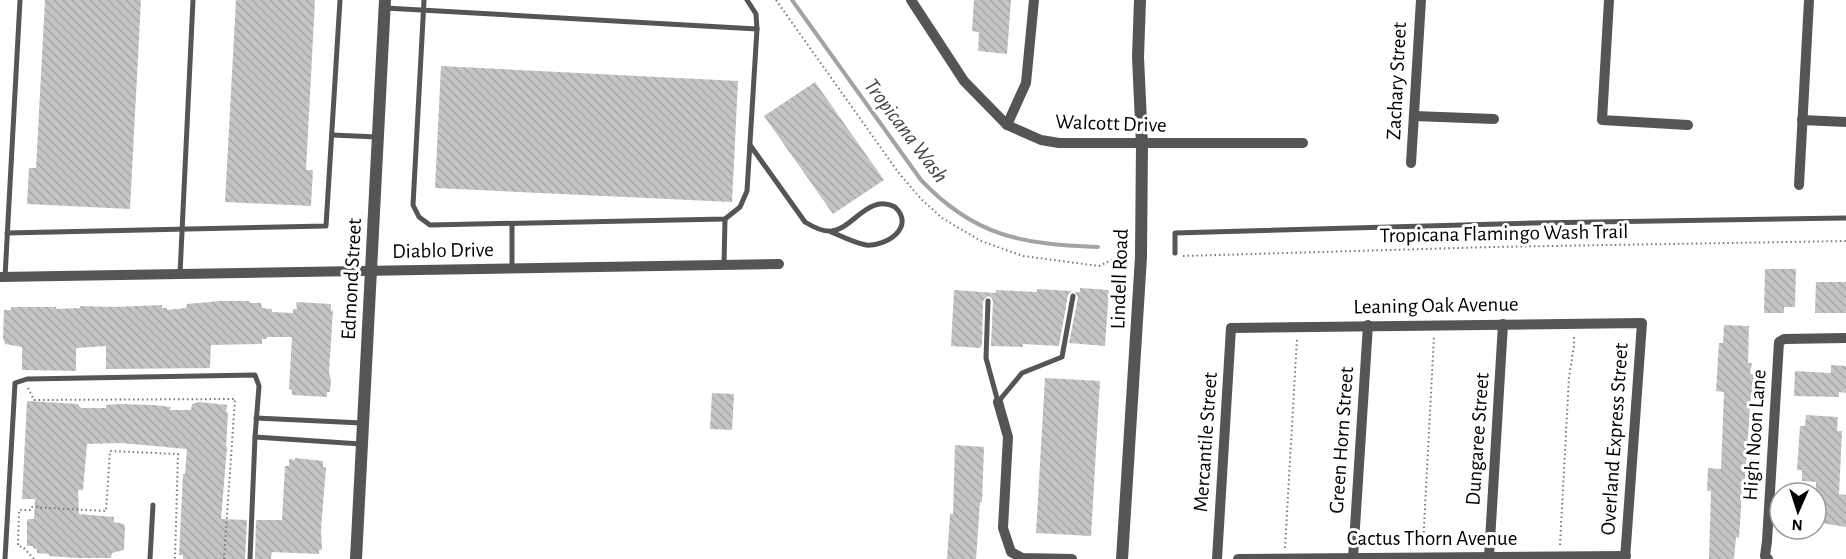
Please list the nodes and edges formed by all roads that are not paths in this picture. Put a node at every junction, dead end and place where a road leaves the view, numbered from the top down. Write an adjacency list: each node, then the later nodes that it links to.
1 (20, 0): 33 (lane)
2 (193, 0): 31 (lane)
3 (340, 0): 21 (lane)
4 (424, 0): 13 (lane)
5 (747, 0): 14 (lane)
6 (911, 0): 19 (street, Walcott Drive)
7 (1034, 0): 19 (street)
8 (1140, 0): 24 (street, Lindell Road)
9 (1421, 0): 15 (street, Zachary Street)
10 (1609, 0): 20 (street)
11 (1809, 0): 17 (street)
12 (385, 4): 13 (lane); 22 (street, Edmond Street)
13 (423, 11): 14 (lane); 30 (lane)
14 (757, 30): 25 (lane)
15 (1414, 116): 16 (street); 26 (street, Zachary Street)
16 (1494, 119)
17 (1802, 120): 18 (street); 27 (street)
18 (1846, 122)
19 (1007, 125): 24 (street, Walcott Drive)
20 (1688, 125)
21 (332, 135): 22 (lane); 31 (lane)
22 (378, 137): 38 (street, Edmond Street)
23 (1303, 142): 24 (street, Walcott Drive)
24 (1142, 144): 63 (street, Lindell Road)
25 (750, 145): 29 (lane); 32 (lane)
26 (1411, 164)
27 (1799, 185)
28 (1846, 218): 34 (lane)
29 (725, 219): 30 (lane); 36 (lane)
30 (512, 224): 37 (lane)
31 (182, 230): 33 (lane); 39 (lane)
32 (829, 231): 32 (lane)
33 (8, 232): 40 (lane)
34 (1175, 254)
35 (779, 264): 36 (street, Diablo Drive)
36 (724, 265): 37 (street, Diablo Drive)
37 (512, 268): 38 (street, Diablo Drive)
38 (370, 270): 39 (street, Diablo Drive); 50 (street, Edmond Street)
39 (180, 273): 40 (street, Diablo Drive)
40 (3, 277)
41 (1073, 296): 48 (lane)
42 (988, 301): 48 (lane)
43 (1642, 322): 44 (street, Leaning Oak Avenue); 57 (street, Overland Express Street)
44 (1503, 324): 45 (street, Leaning Oak Avenue); 54 (street, Dungaree Street)
45 (1368, 325): 46 (street, Leaning Oak Avenue); 55 (street, Green Horn Street)
46 (1231, 328): 64 (street, Mercantile Street)
47 (1846, 338): 67 (street, High Noon Lane)
48 (998, 402): 62 (street)
49 (256, 418): 50 (lane); 51 (lane); 58 (lane)
50 (363, 423): 52 (street, Edmond Street)
51 (255, 437): 52 (lane); 60 (lane)
52 (362, 444): 61 (street, Edmond Street)
53 (153, 505): 59 (lane)
54 (1489, 557): 56 (street, Cactus Thorn Avenue); 57 (street, Cactus Thorn Avenue)
55 (1353, 558): 56 (street, Cactus Thorn Avenue); 66 (street, Cactus Thorn Avenue)
56 (1422, 558)
57 (1625, 558)
58 (5, 559)
59 (150, 559)
60 (250, 559)
61 (356, 559)
62 (1072, 559)
63 (1122, 559)
64 (1217, 559)
65 (1238, 559): 66 (street, Cactus Thorn Avenue)
66 (1284, 559)
67 (1768, 559)

